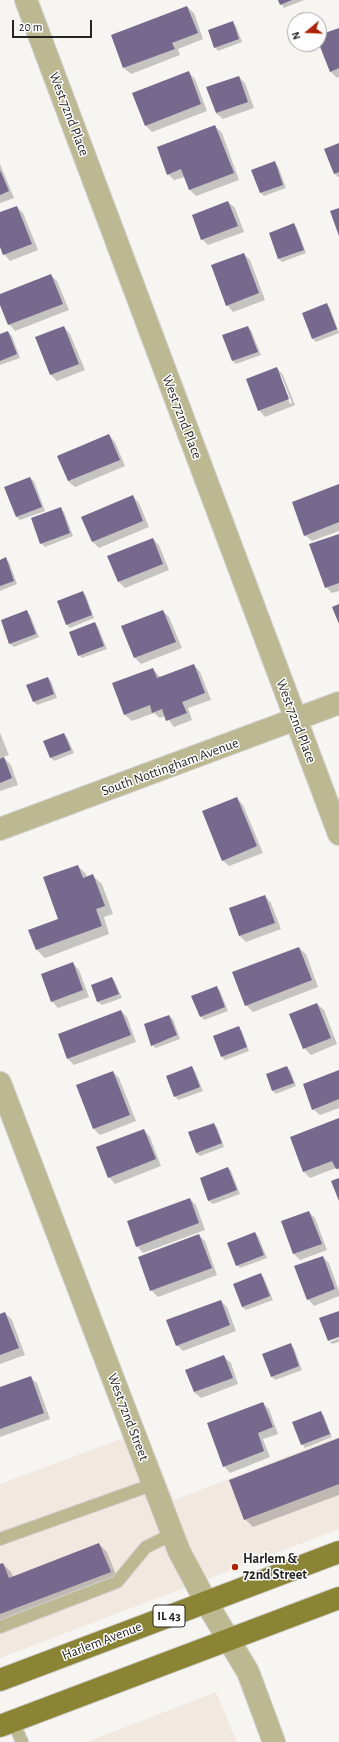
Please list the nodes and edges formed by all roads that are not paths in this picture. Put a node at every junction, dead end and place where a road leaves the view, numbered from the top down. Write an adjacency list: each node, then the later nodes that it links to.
1 (26, 0): 3 (street, West 72nd Place)
2 (339, 703): 3 (street, South Nottingham Avenue)
3 (296, 720): 4 (street, South Nottingham Avenue); 5 (street, West 72nd Place)
4 (0, 829)
5 (339, 834)
6 (0, 1083): 7 (street, West 72nd Street)
7 (154, 1484): 8 (street, West 72nd Street); 9 (lane)
8 (173, 1534): 12 (street, West 72nd Street); 13 (lane)
9 (0, 1539)
10 (339, 1552): 12 (main road, Harlem Avenue / IL 43)
11 (339, 1598): 14 (main road)
12 (206, 1602): 14 (street, West 72nd Street); 15 (main road, Harlem Avenue / IL 43)
13 (0, 1627)
14 (229, 1640): 16 (main road); 18 (street, West 72nd Street)
15 (0, 1680)
16 (7, 1724): 17 (lane)
17 (22, 1742)
18 (274, 1742)

